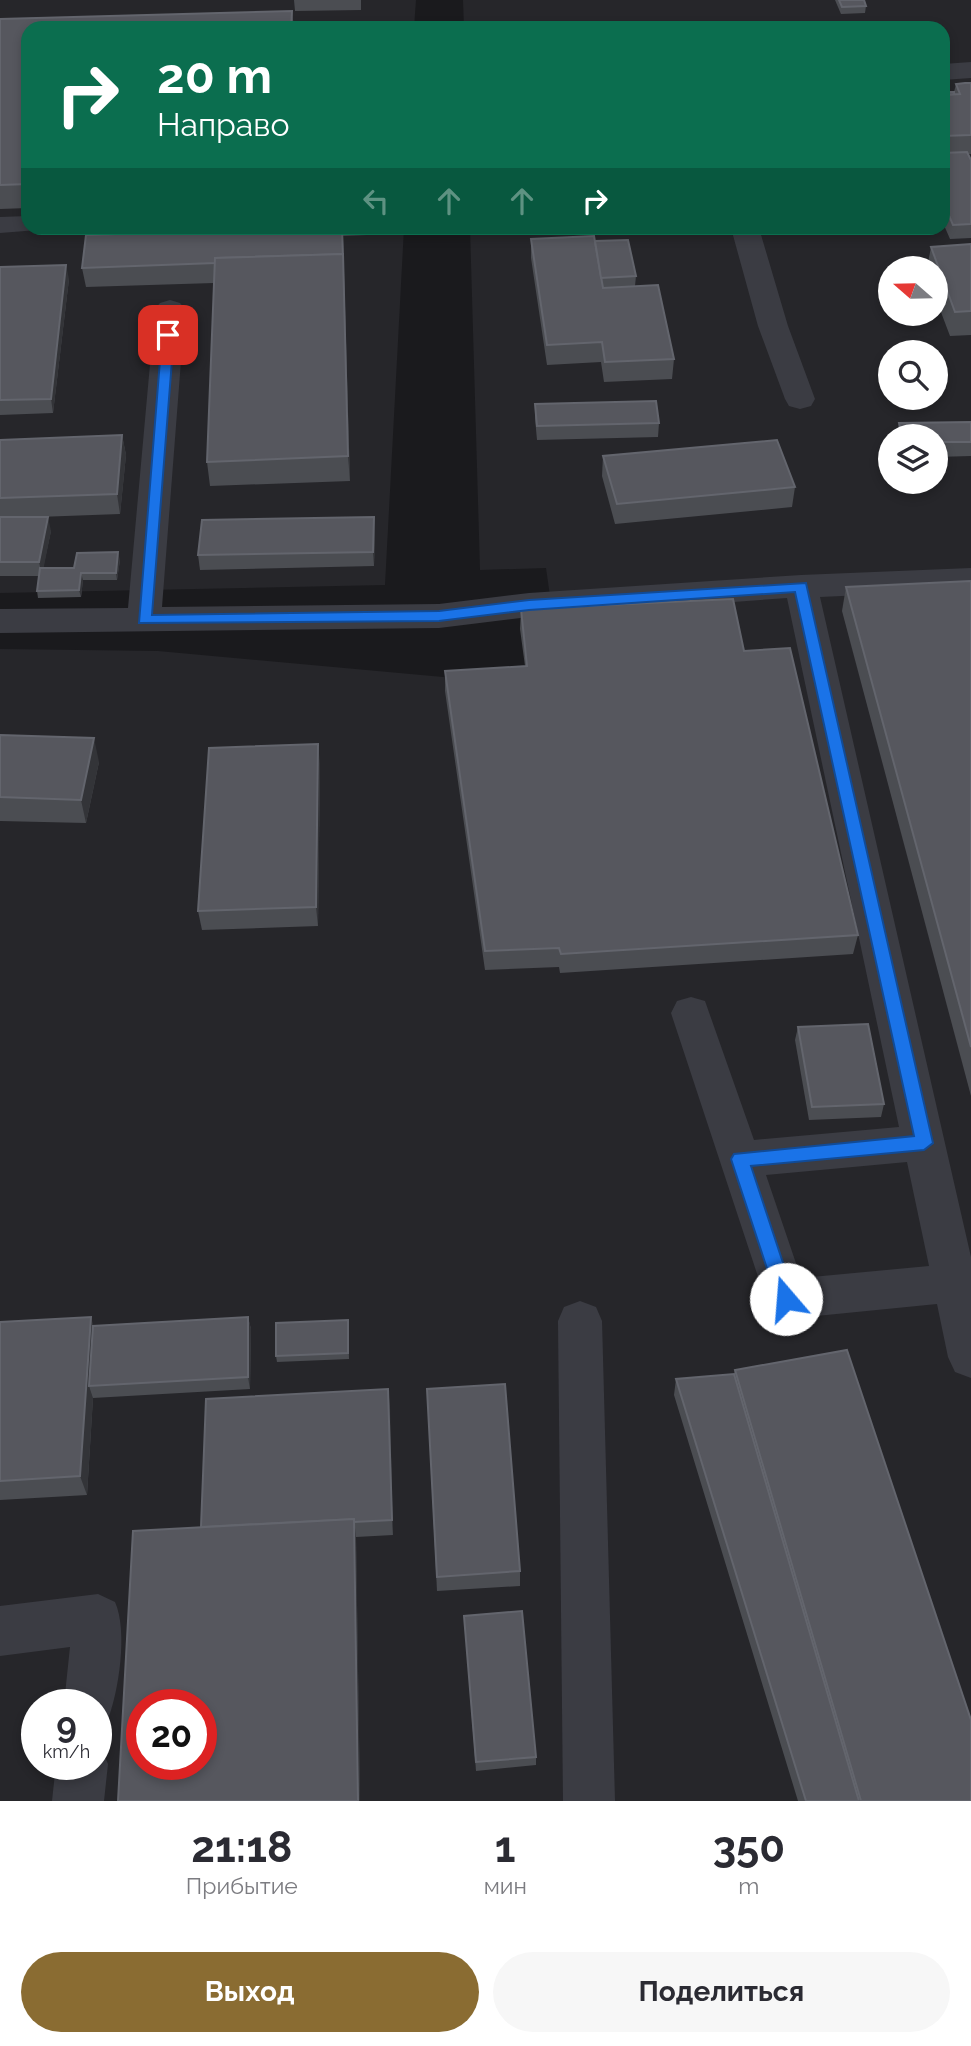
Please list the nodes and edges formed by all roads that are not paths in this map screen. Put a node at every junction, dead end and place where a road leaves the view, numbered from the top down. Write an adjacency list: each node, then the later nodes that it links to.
1 (971, 70): 2 (lane)
2 (950, 72)
3 (21, 224): 4 (lane)
4 (0, 225)
5 (747, 235): 7 (lane)
6 (170, 309): 10 (lane)
7 (800, 399)
8 (971, 579): 9 (lane)
9 (801, 586): 10 (lane); 13 (lane)
10 (144, 620): 11 (lane)
11 (0, 621)
12 (691, 1013): 14 (lane)
13 (924, 1143): 14 (lane); 15 (lane)
14 (740, 1159): 15 (lane)
15 (954, 1283): 17 (lane)
16 (580, 1321): 22 (lane)
17 (971, 1357)
18 (0, 1631): 19 (lane)
19 (91, 1689)
20 (80, 1780): 21 (lane)
21 (78, 1801)
22 (589, 1801)

